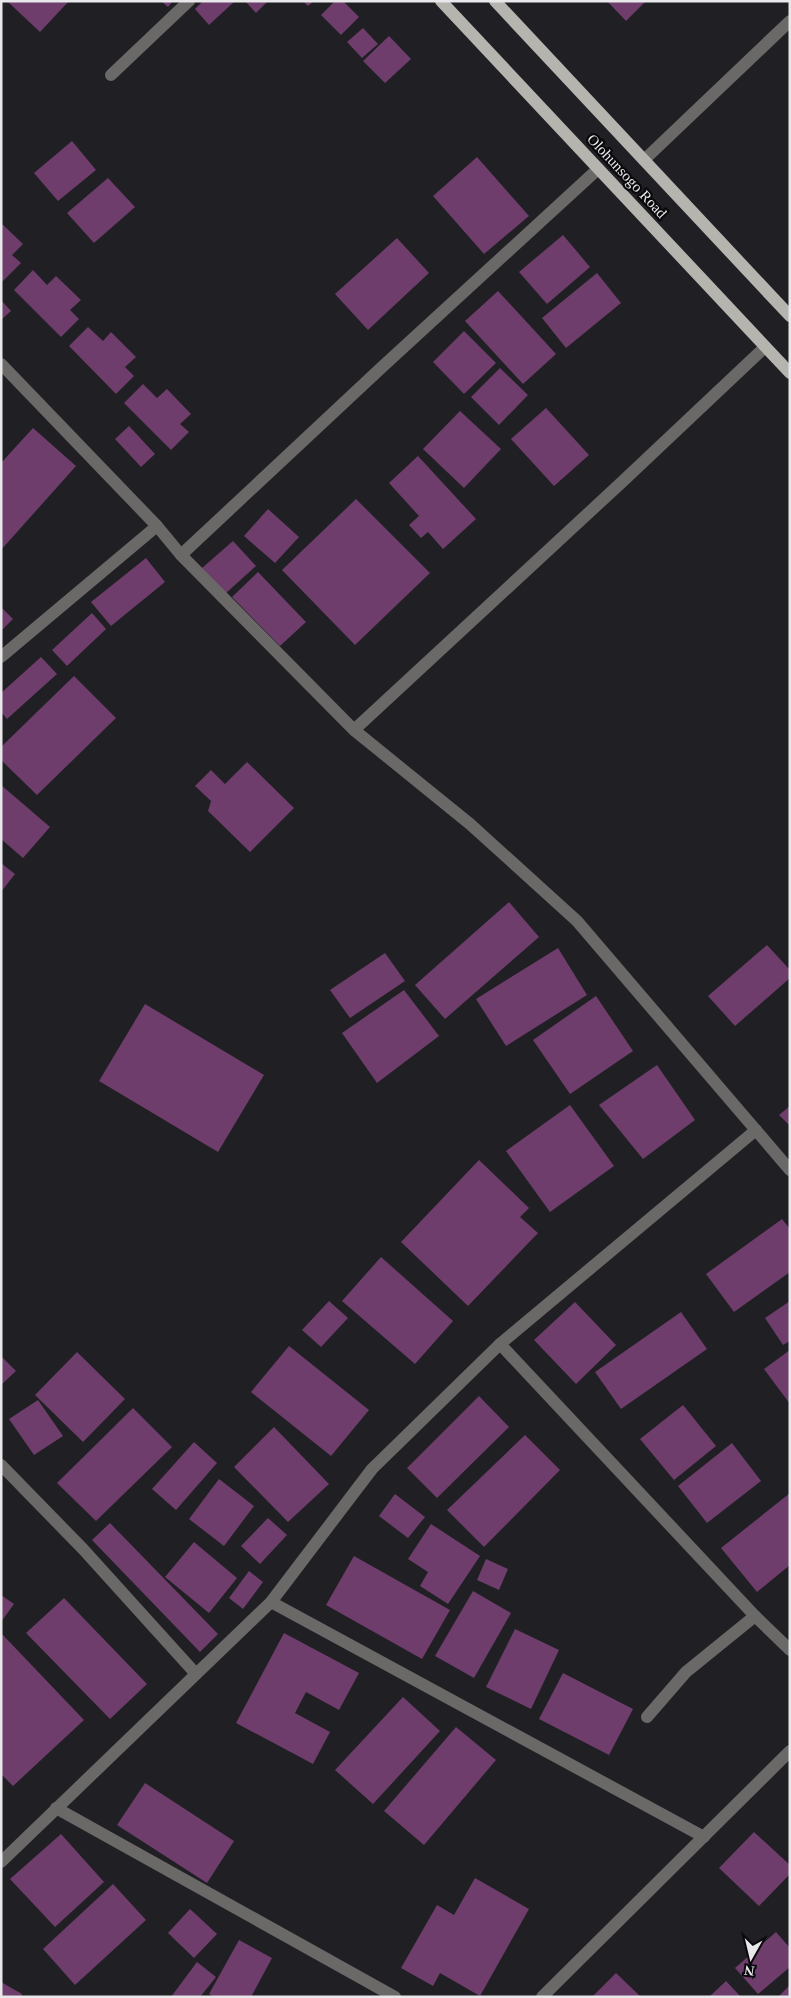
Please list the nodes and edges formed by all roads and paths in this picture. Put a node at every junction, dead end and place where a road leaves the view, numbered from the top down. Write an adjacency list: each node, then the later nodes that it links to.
1 (189, 1): 5 (street)
2 (441, 1): 7 (main road, Olohunsogo Road)
3 (495, 1): 6 (main road, Olohunsogo Road)
4 (790, 21): 6 (street)
5 (111, 75)
6 (644, 160): 8 (main road, Olohunsogo Road)
7 (598, 169): 9 (main road, Olohunsogo Road); 13 (street)
8 (790, 316)
9 (764, 347): 11 (main road, Olohunsogo Road); 15 (street)
10 (1, 364): 12 (street)
11 (790, 373)
12 (157, 526): 13 (street); 14 (street)
13 (181, 555): 15 (street)
14 (1, 657)
15 (354, 730): 16 (street)
16 (756, 1130): 17 (street); 18 (street)
17 (790, 1170)
18 (500, 1344): 20 (street); 21 (street)
19 (1, 1465): 23 (street)
20 (271, 1602): 23 (street); 27 (street)
21 (755, 1616): 22 (street); 24 (street)
22 (790, 1650)
23 (196, 1674): 26 (street)
24 (647, 1717)
25 (790, 1750): 27 (street)
26 (56, 1808): 28 (street); 29 (street)
27 (704, 1837): 30 (street)
28 (1, 1862)
29 (395, 1997)
30 (542, 1997)

